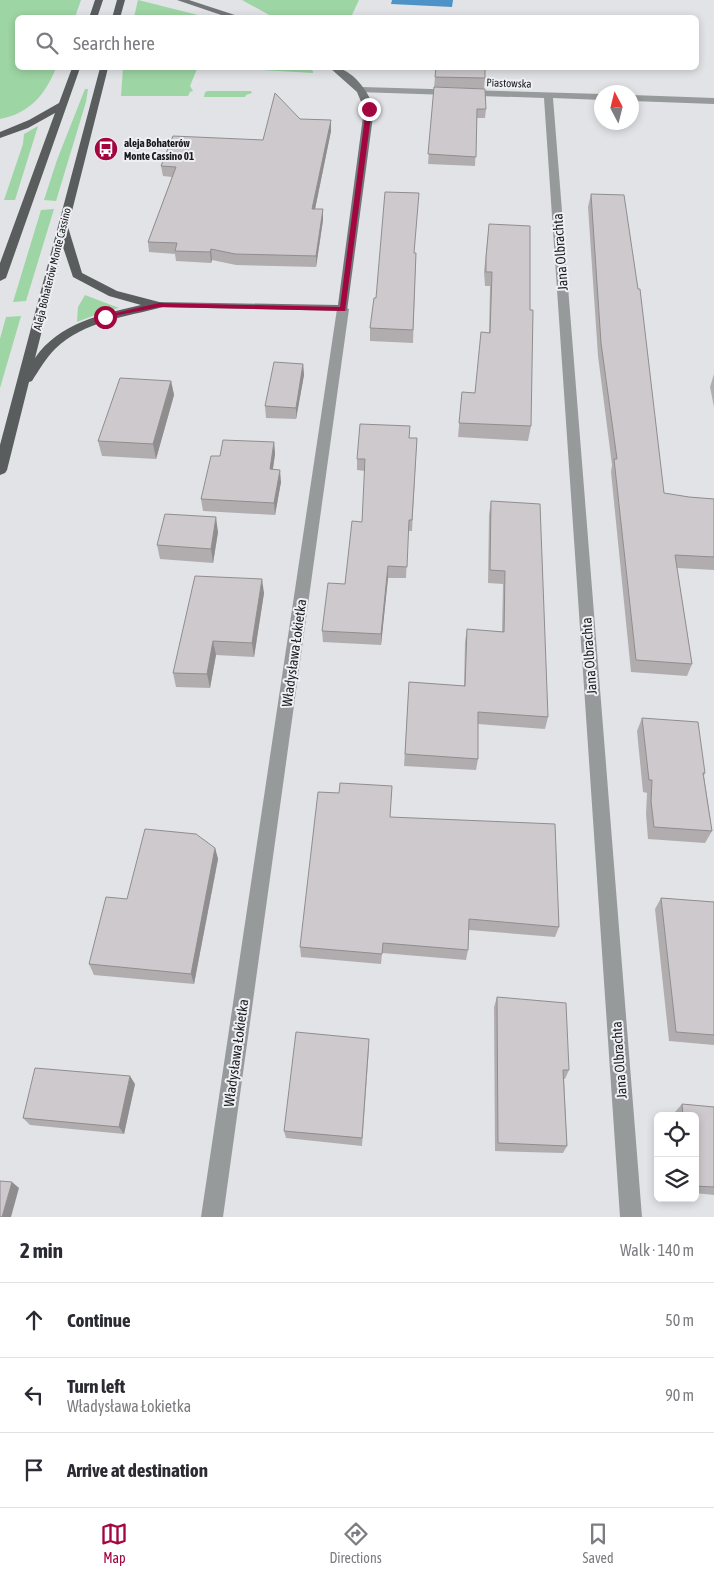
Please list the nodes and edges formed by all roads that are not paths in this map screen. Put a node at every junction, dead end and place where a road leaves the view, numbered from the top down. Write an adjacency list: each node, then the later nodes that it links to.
1 (99, 0): 4 (main road)
2 (121, 0): 5 (main road)
3 (181, 0): 6 (street)
4 (94, 15)
5 (117, 15)
6 (230, 15)
7 (75, 70): 15 (main road)
8 (103, 70): 17 (main road, Aleja Bohaterów Monte Cassino)
9 (336, 70): 10 (street)
10 (361, 90): 11 (street, Piastowska); 20 (street, Władysława Łokietka)
11 (548, 95): 12 (street, Piastowska); 24 (street, Jana Olbrachta)
12 (594, 97)
13 (639, 98): 14 (street)
14 (714, 101)
15 (63, 104): 16 (main road); 18 (main road)
16 (0, 135)
17 (62, 225): 19 (main road); 21 (main road, Aleja Bohaterów Monte Cassino)
18 (0, 278)
19 (159, 305): 20 (street); 21 (main road)
20 (343, 309): 23 (street, Władysława Łokietka)
21 (22, 387): 22 (main road, Aleja Bohaterów Monte Cassino)
22 (0, 470)
23 (212, 1217)
24 (631, 1217)

